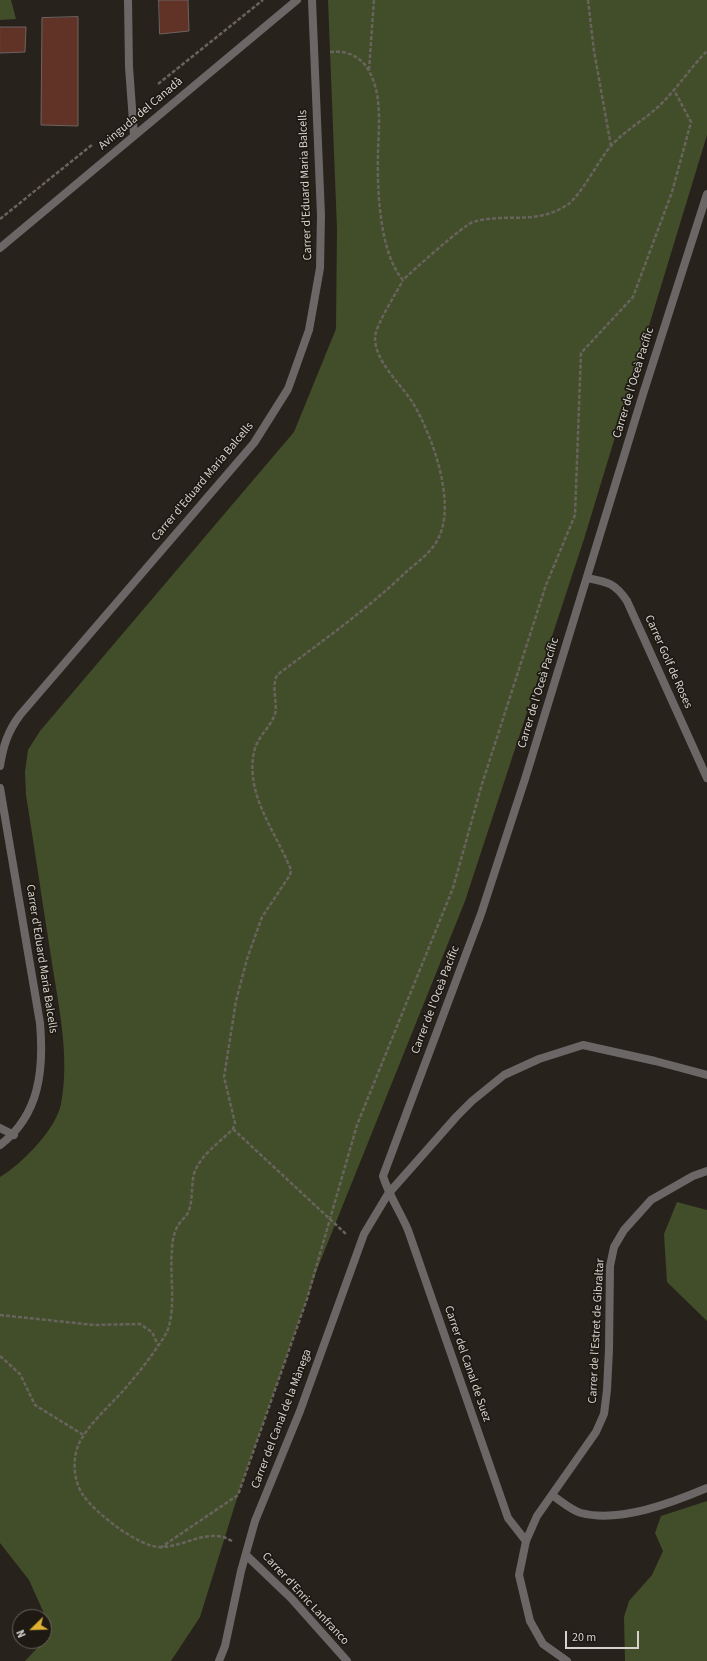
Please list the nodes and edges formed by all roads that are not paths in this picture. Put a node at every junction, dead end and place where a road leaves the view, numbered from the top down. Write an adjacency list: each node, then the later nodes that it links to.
1 (128, 0): 4 (street)
2 (297, 0): 4 (street, Avinguda del Canadà)
3 (312, 0): 8 (street, Carrer d'Eduard Maria Balcells)
4 (134, 135): 6 (street, Avinguda del Canadà)
5 (707, 194): 7 (street, Carrer de l'Oceà Pacífic)
6 (0, 248)
7 (587, 578): 9 (street, Carrer Golf de Roses); 16 (street, Carrer de l'Oceà Pacífic)
8 (0, 766)
9 (707, 778)
10 (0, 788): 13 (street, Carrer d'Eduard Maria Balcells)
11 (707, 1075): 16 (street, Carrer del Canal de la Mànega)
12 (0, 1128): 13 (street)
13 (14, 1135): 14 (street, Carrer d'Eduard Maria Balcells)
14 (0, 1145)
15 (707, 1171): 18 (street, Carrer de l'Estret de Gibraltar)
16 (388, 1194): 19 (street, Carrer del Canal de Suez); 20 (street, Carrer del Canal de la Mànega)
17 (707, 1488): 18 (street)
18 (552, 1495): 19 (street, Carrer de l'Estret de Gibraltar)
19 (526, 1541): 23 (street, Carrer de l'Estret de Gibraltar)
20 (246, 1555): 21 (street, Carrer del Canal de la Mànega); 22 (street, Carrer d'Enric Lanfranco)
21 (219, 1661)
22 (346, 1661)
23 (567, 1661)

